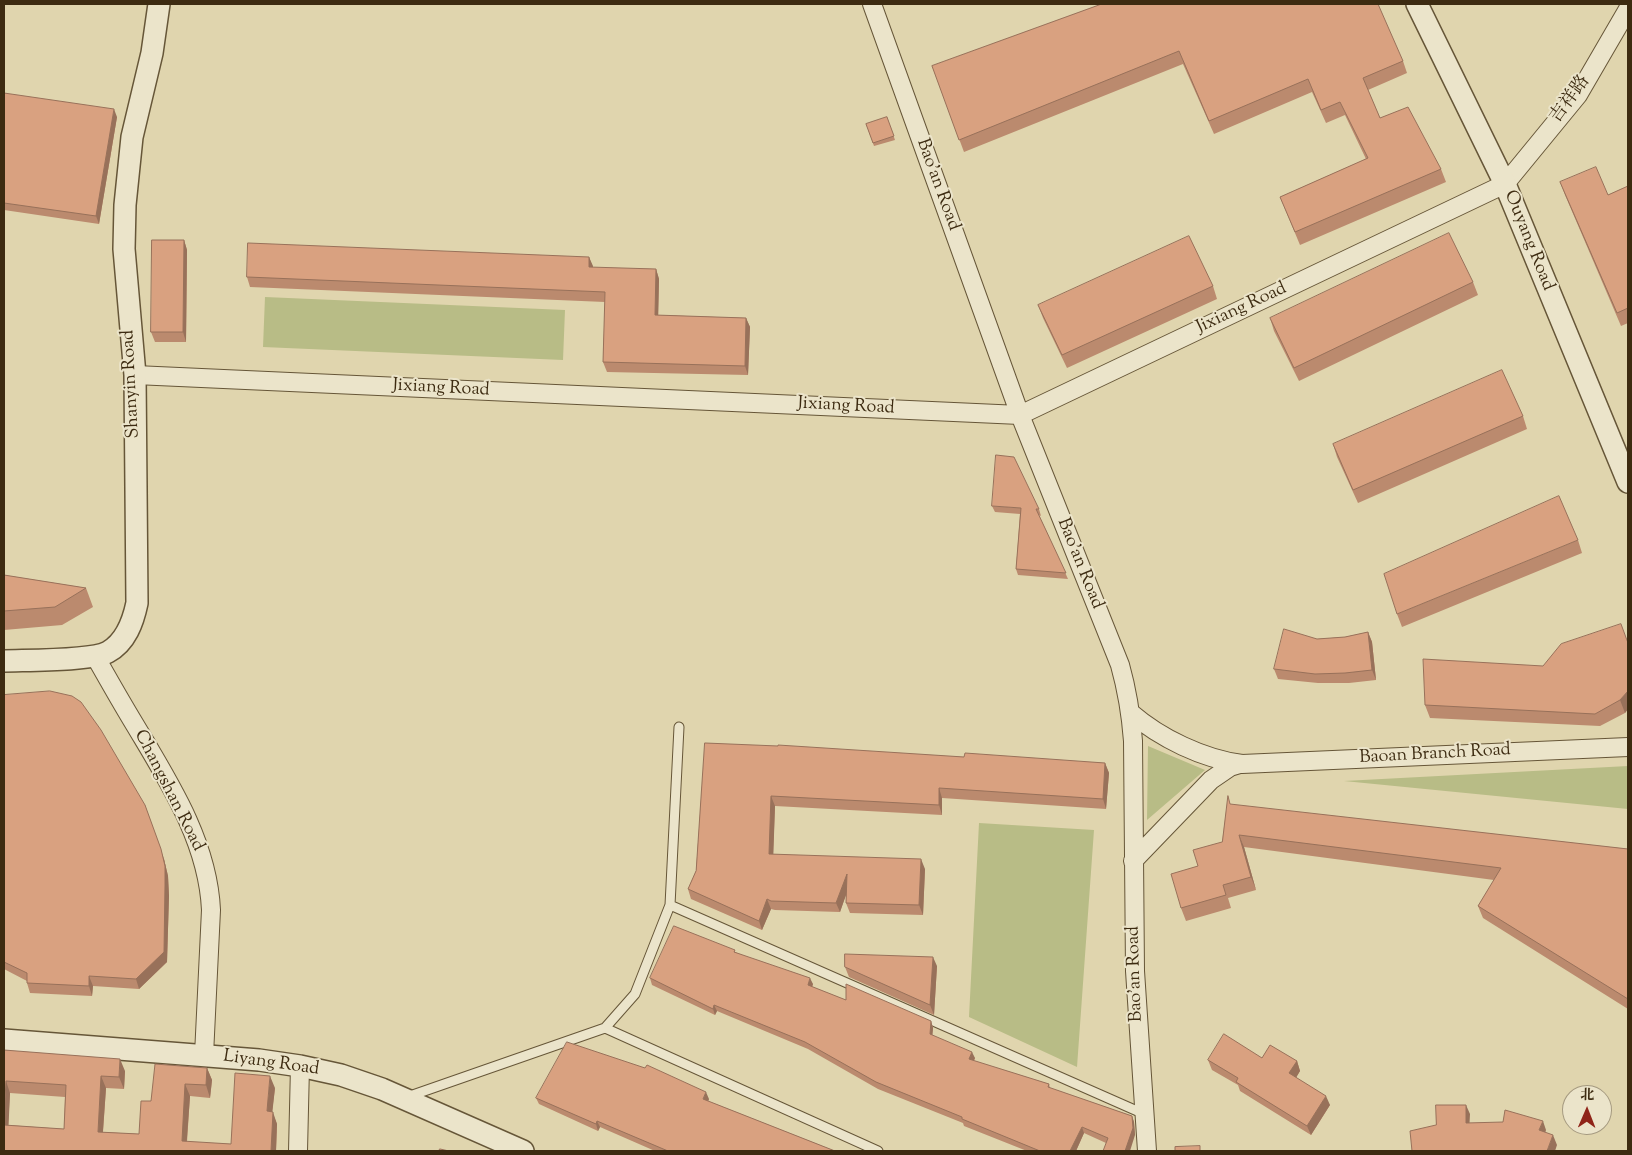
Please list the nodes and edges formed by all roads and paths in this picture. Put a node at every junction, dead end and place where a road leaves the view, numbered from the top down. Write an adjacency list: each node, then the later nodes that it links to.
1 (159, 4): 6 (street, Shanyin Road)
2 (872, 4): 7 (street, Bao'an Road)
3 (1416, 4): 5 (street, Ouyang Road)
4 (1628, 9): 5 (street, 吉祥路)
5 (1505, 184): 7 (street, Jixiang Road); 8 (street, Ouyang Road)
6 (135, 375): 7 (street, Jixiang Road); 9 (street, Shanyin Road)
7 (1020, 415): 11 (street, Bao'an Road)
8 (1628, 482)
9 (95, 656): 10 (street, Shanyin Road); 19 (street, Changshan Road)
10 (4, 661)
11 (1131, 713): 14 (street, Baoan Branch Road); 15 (street, Bao'an Road)
12 (680, 728): 16 (lane)
13 (1628, 747): 14 (street, Baoan Branch Road)
14 (1242, 764): 15 (street, Baoan Branch Road)
15 (1133, 861): 22 (street, Bao'an Road)
16 (670, 904): 17 (lane); 22 (lane)
17 (605, 1028): 21 (lane); 25 (lane)
18 (4, 1040): 19 (street, Liyang Road)
19 (204, 1055): 20 (street, Liyang Road)
20 (300, 1066): 21 (street, Liyang Road); 23 (street)
21 (403, 1098): 24 (street, Liyang Road)
22 (1144, 1114): 26 (street, Bao'an Road)
23 (298, 1151)
24 (523, 1151)
25 (878, 1151)
26 (1147, 1151)

